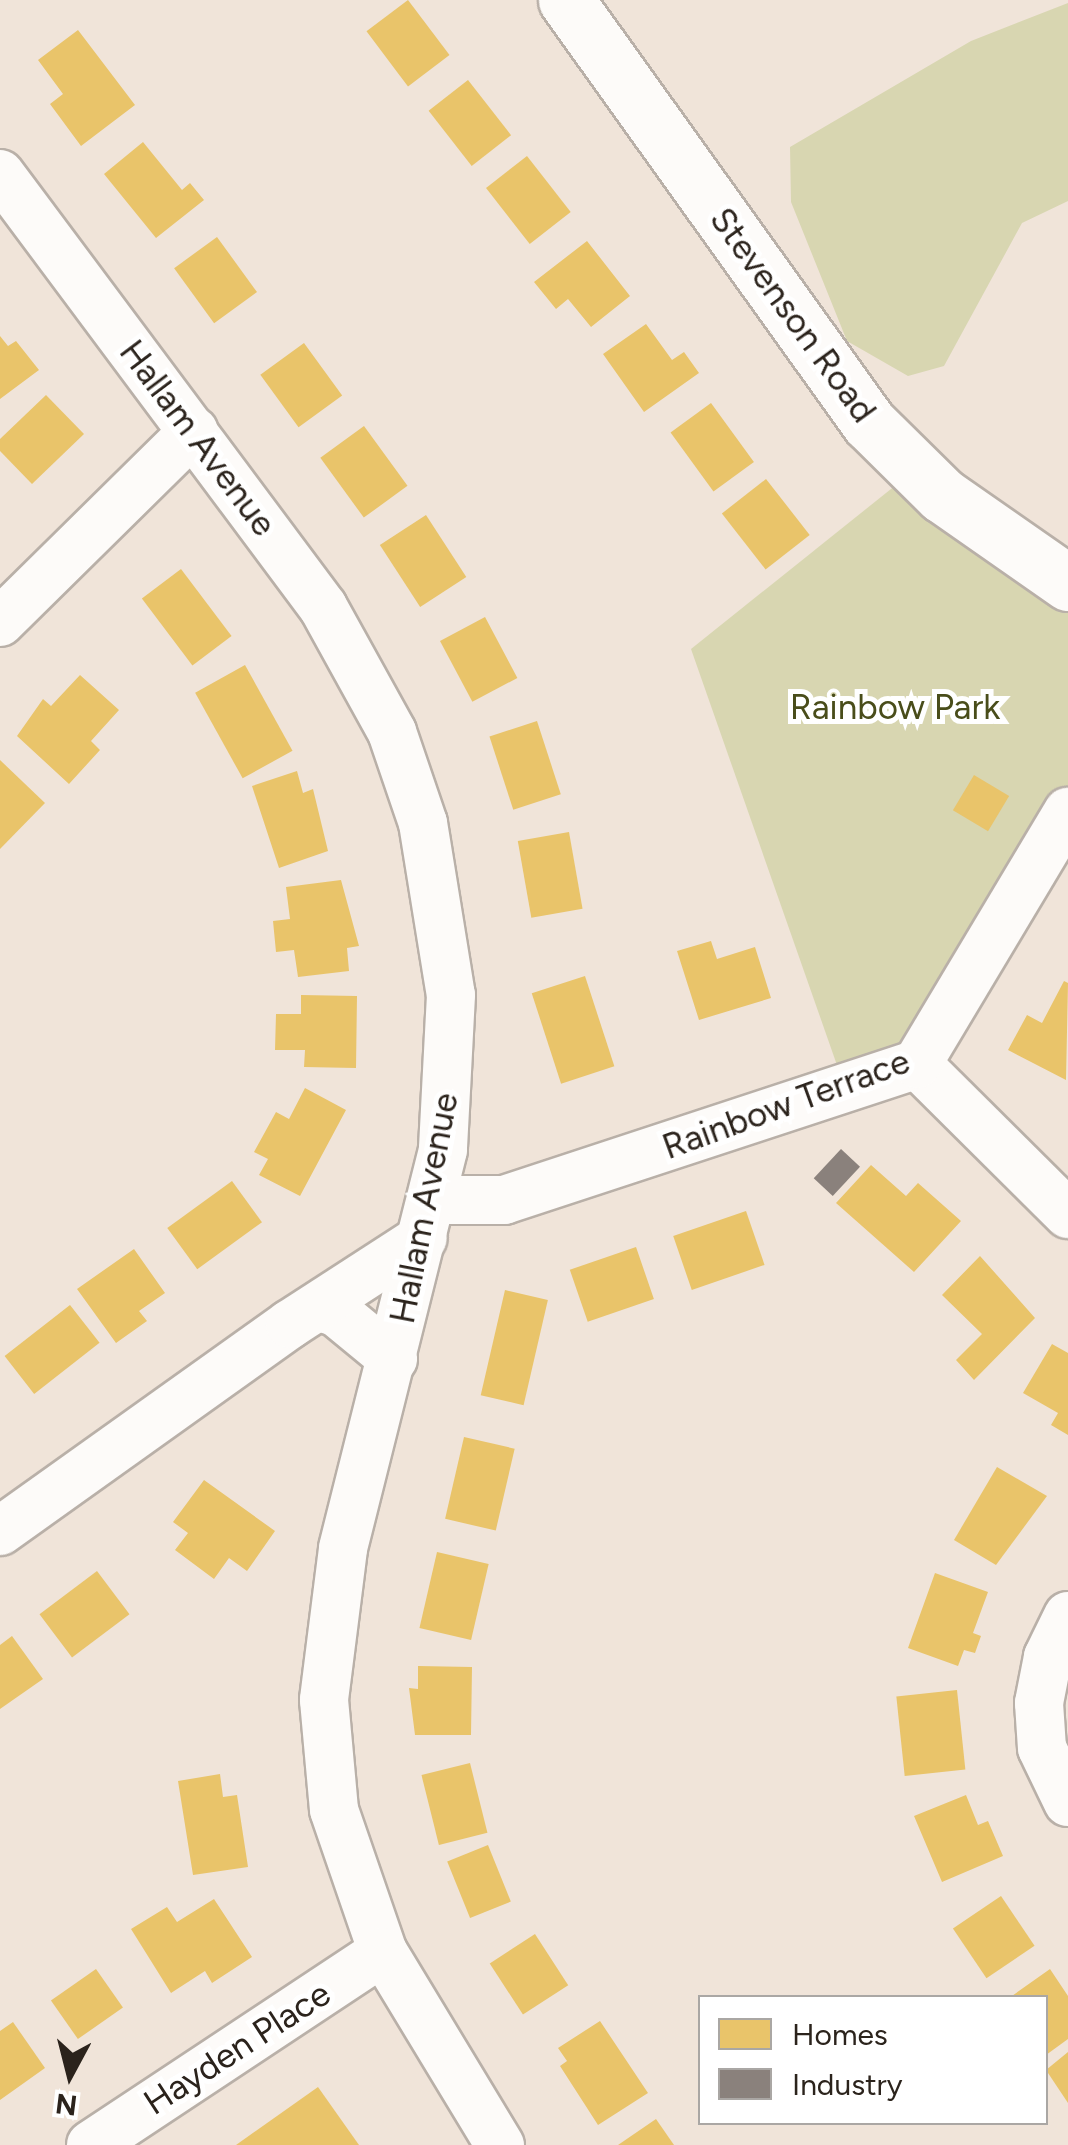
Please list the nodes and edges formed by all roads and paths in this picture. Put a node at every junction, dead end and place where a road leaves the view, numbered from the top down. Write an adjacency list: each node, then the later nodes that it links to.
1 (566, 0): 4 (main road, Stevenson Road)
2 (0, 174): 3 (street, Hallam Avenue)
3 (194, 432): 5 (street); 9 (street, Hallam Avenue)
4 (1068, 583)
5 (0, 622)
6 (1068, 812): 7 (street, Rainbow Terrace)
7 (917, 1064): 8 (street); 9 (street, Rainbow Terrace)
8 (1068, 1214)
9 (428, 1219): 10 (street); 11 (street, Hallam Avenue)
10 (322, 1308): 11 (street); 12 (street)
11 (393, 1359): 15 (street, Hallam Avenue)
12 (0, 1531)
13 (1068, 1616): 14 (street)
14 (1068, 1802)
15 (383, 1952): 16 (street, Hayden Place); 17 (street, Hallam Avenue)
16 (90, 2145)
17 (500, 2145)

